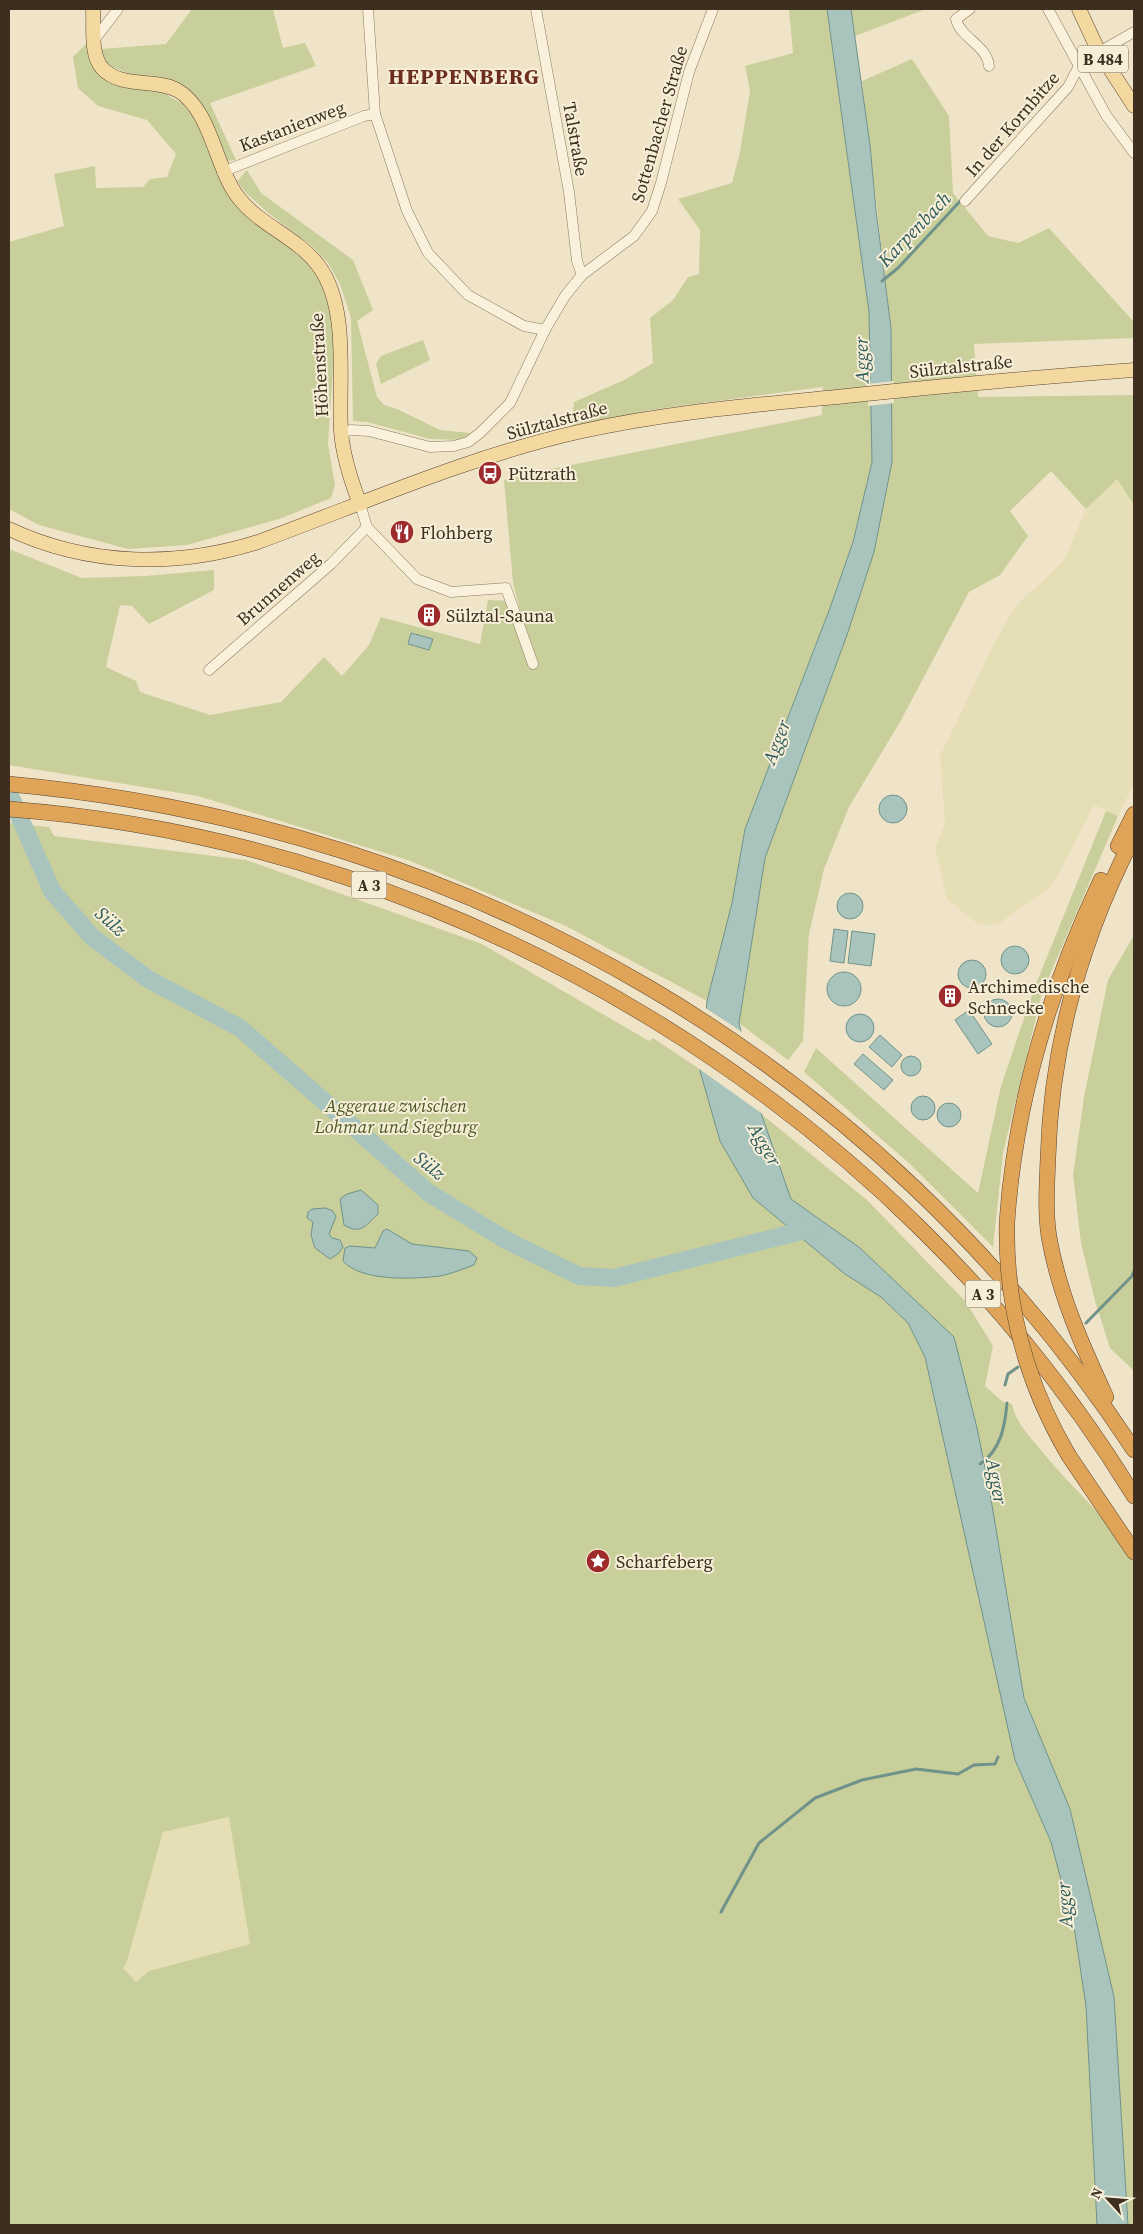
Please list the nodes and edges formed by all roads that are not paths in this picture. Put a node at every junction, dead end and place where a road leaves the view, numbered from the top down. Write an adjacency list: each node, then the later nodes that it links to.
1 (92, 9): 10 (main road, Höhenstraße)
2 (118, 9): 10 (street)
3 (368, 9): 15 (street)
4 (536, 9): 19 (street, Talstraße)
5 (713, 9): 19 (street, Sottenbacher Straße)
6 (970, 9): 12 (street)
7 (1048, 9): 13 (street)
8 (1079, 9): 11 (main road, B 484)
9 (1134, 32): 11 (street)
10 (95, 39): 17 (main road, Höhenstraße)
11 (1099, 52): 14 (main road, B 484)
12 (989, 66)
13 (1079, 66): 16 (street); 18 (street, In der Kornbitze)
14 (1134, 106)
15 (375, 114): 17 (street, Kastanienweg); 20 (street)
16 (1134, 153)
17 (222, 172): 22 (main road, Höhenstraße)
18 (965, 200)
19 (582, 275): 20 (street, Sottenbacher Straße)
20 (545, 330): 22 (street, Sottenbacher Straße)
21 (1134, 370): 23 (main road, Sülztalstraße)
22 (341, 433): 23 (main road, Höhenstraße)
23 (360, 504): 24 (street); 25 (main road, Sülztalstraße)
24 (367, 527): 26 (street); 27 (street, Brunnenweg)
25 (9, 530)
26 (533, 664)
27 (209, 670)
28 (9, 784): 34 (highway, A 3)
29 (9, 809): 36 (highway, A 3)
30 (1134, 814): 32 (highway)
31 (1134, 836): 32 (highway)
32 (1116, 860): 33 (highway)
33 (1105, 884): 34 (highway); 37 (highway, bridge)
34 (1122, 1432): 35 (highway, A 3)
35 (1134, 1450)
36 (1134, 1496)
37 (1134, 1552)

